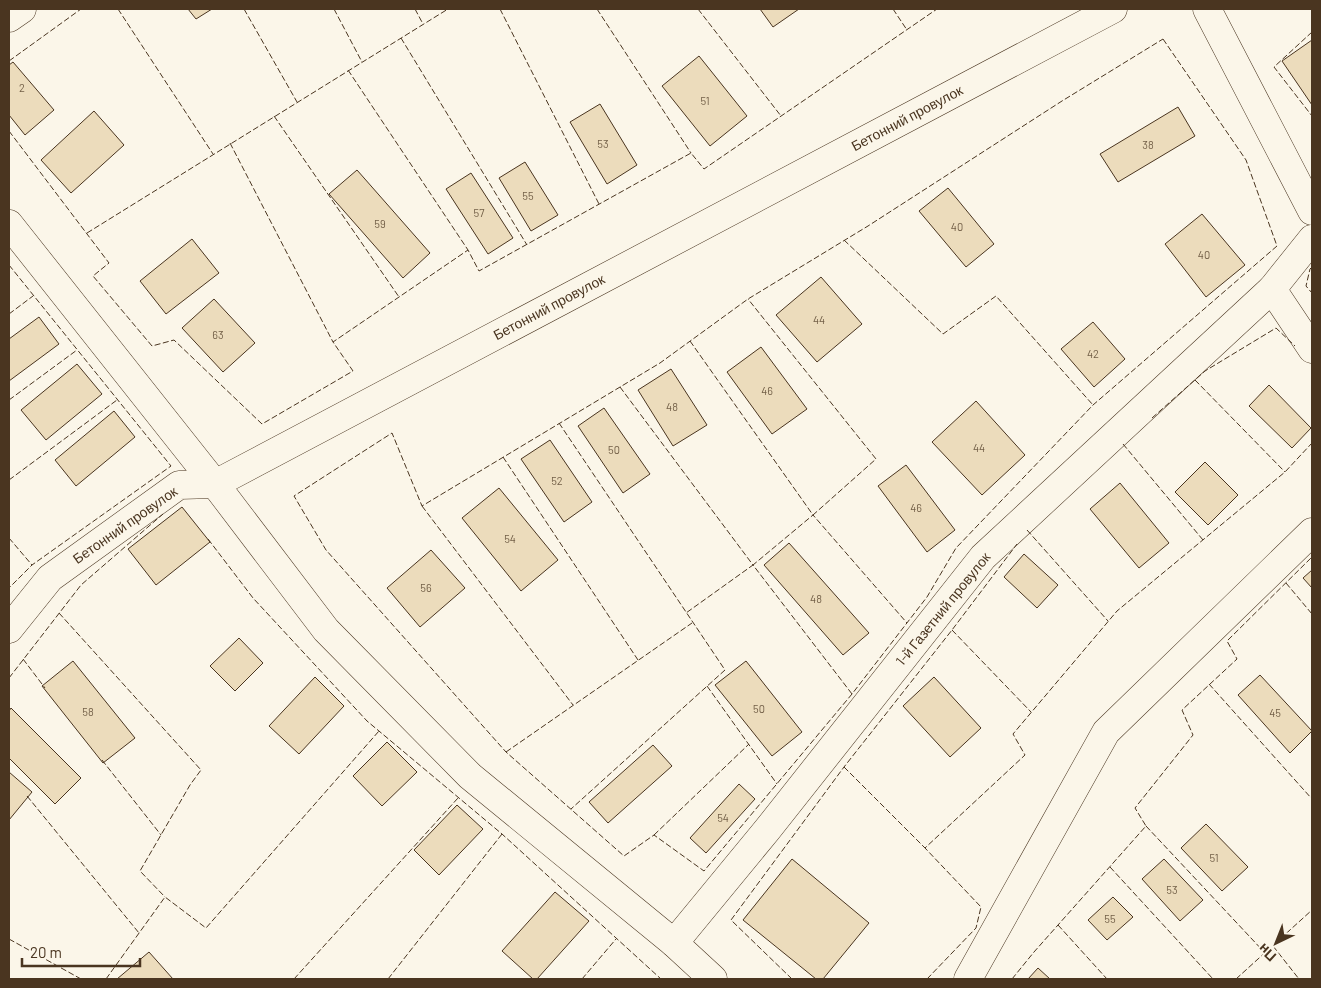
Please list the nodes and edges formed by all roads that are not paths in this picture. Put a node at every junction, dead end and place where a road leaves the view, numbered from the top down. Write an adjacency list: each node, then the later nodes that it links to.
1 (22, 9): 4 (street)
2 (1113, 9): 10 (street, Бетонний провулок)
3 (1207, 9): 5 (street)
4 (9, 18)
5 (1312, 211)
6 (9, 224): 10 (street)
7 (1312, 239): 8 (street, 1-й Газетний провулок)
8 (1272, 288): 9 (street); 13 (street, 1-й Газетний провулок)
9 (1312, 349)
10 (215, 484): 12 (street, Бетонний провулок); 13 (street)
11 (1312, 532): 15 (street)
12 (9, 628)
13 (674, 943): 14 (street)
14 (713, 979)
15 (968, 979)

